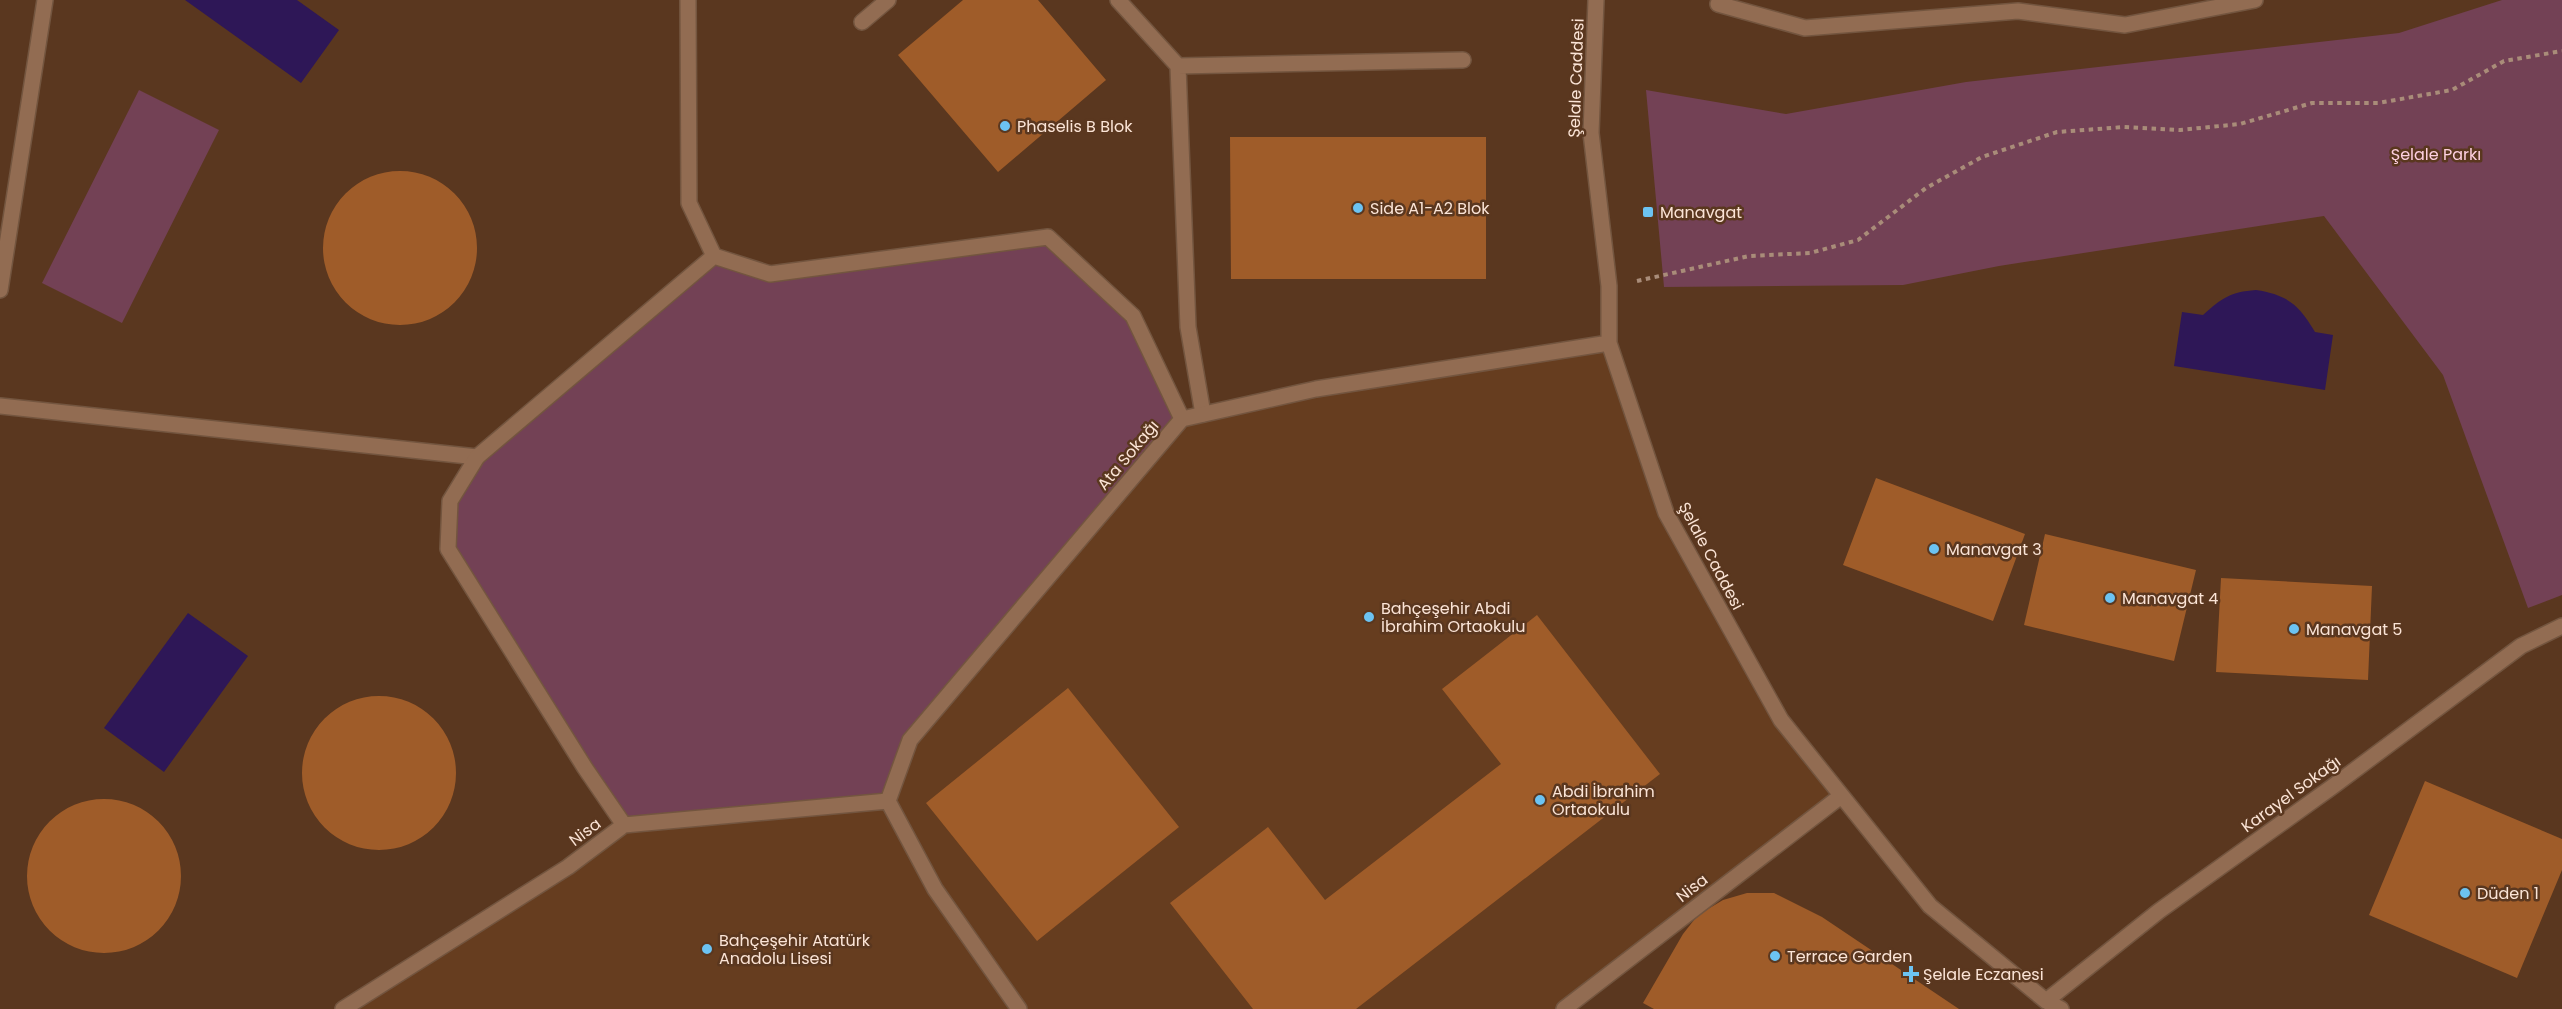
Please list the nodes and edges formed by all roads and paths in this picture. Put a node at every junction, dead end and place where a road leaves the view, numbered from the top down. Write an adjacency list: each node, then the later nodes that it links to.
1 (45, 0): 12 (street)
2 (688, 0): 13 (street)
3 (888, 0): 8 (street)
4 (1118, 0): 11 (street)
5 (1596, 0): 14 (street, Şelale Caddesi)
6 (2255, 0): 7 (street)
7 (1718, 4)
8 (862, 22)
9 (2562, 51): 14 (path)
10 (1463, 60): 11 (street)
11 (1178, 66): 18 (street)
12 (3, 246): 15 (street)
13 (714, 256): 19 (street); 20 (street)
14 (1609, 286): 16 (street, Şelale Caddesi)
15 (0, 290)
16 (1609, 343): 18 (street, Ata Sokağı); 22 (street, Şelale Caddesi)
17 (0, 406): 20 (street)
18 (1203, 414): 19 (street, Ata Sokağı)
19 (1182, 419): 23 (street, Ata Sokağı)
20 (477, 457): 24 (street)
21 (2562, 626): 25 (street, Karayel Sokağı)
22 (1841, 796): 25 (street, Şelale Caddesi); 28 (street, Nisa)
23 (888, 801): 24 (street, Nisa); 27 (street)
24 (624, 825): 26 (street, Nisa)
25 (2046, 1001): 29 (street, Şelale Caddesi)
26 (343, 1009)
27 (1019, 1009)
28 (1564, 1009)
29 (2061, 1009)

